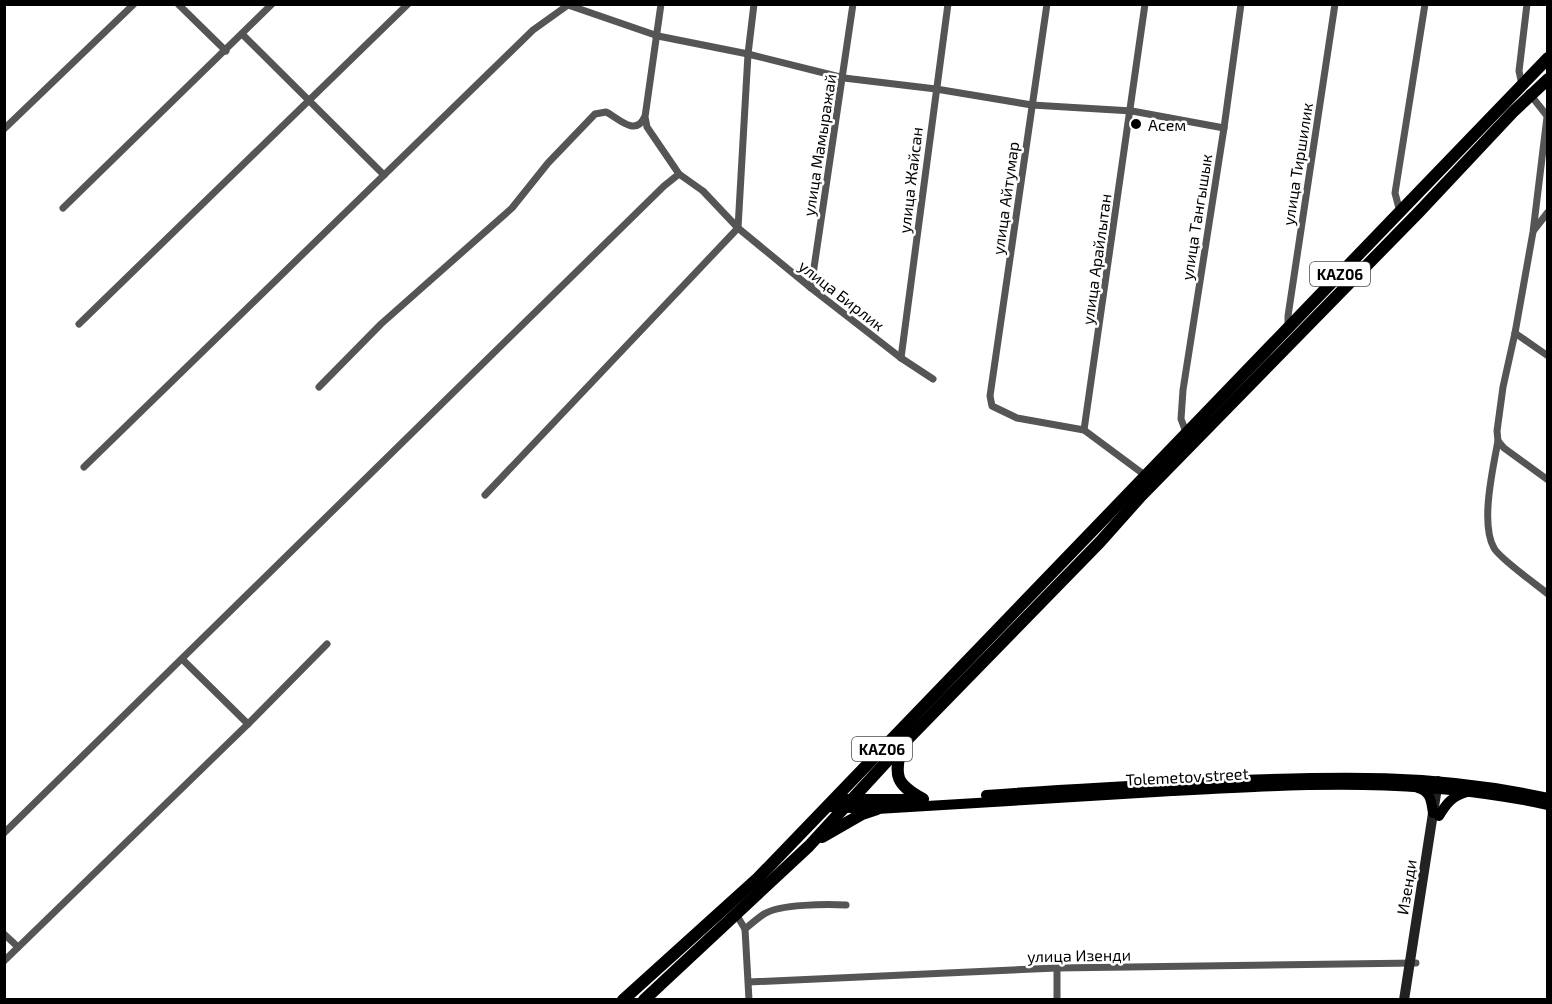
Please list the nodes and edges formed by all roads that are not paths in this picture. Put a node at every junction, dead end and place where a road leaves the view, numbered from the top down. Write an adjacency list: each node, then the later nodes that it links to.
1 (134, 4): 32 (street)
2 (178, 4): 18 (street)
3 (272, 4): 16 (street)
4 (408, 4): 26 (street)
5 (661, 4): 17 (street)
6 (754, 4): 19 (street)
7 (853, 4): 21 (street, улица Мамыражай)
8 (948, 4): 24 (street, улица Жайсан)
9 (1047, 4): 27 (street, улица Айтумар)
10 (1145, 4): 28 (street, улица Арайлытан)
11 (1241, 4): 31 (street, улица Тангышык)
12 (1335, 4): 42 (street, улица Тиршилик)
13 (1425, 4): 36 (street)
14 (1527, 4): 23 (street)
15 (568, 5): 17 (street); 34 (street)
16 (243, 34): 18 (street); 26 (street)
17 (657, 36): 19 (street); 29 (street)
18 (226, 51): 35 (street)
19 (748, 54): 21 (street); 38 (street)
20 (1548, 57): 23 (highway, KАZ06)
21 (844, 78): 24 (street); 40 (street, улица Мамыражай)
22 (1548, 79): 25 (highway, KАZ06)
23 (1522, 84): 25 (street); 36 (highway, KАZ06)
24 (936, 89): 27 (street); 45 (street, улица Жайсан)
25 (1532, 96): 30 (street); 52 (highway, KАZ06)
26 (308, 101): 34 (street); 41 (street)
27 (1032, 105): 28 (street); 48 (street, улица Айтумар)
28 (1131, 111): 31 (street); 48 (street, улица Арайлытан)
29 (645, 117): 33 (street); 47 (street)
30 (1547, 117): 39 (street)
31 (1224, 128): 49 (street, улица Тангышык)
32 (4, 129)
33 (679, 174): 38 (street, улица Бирлик); 57 (street)
34 (384, 175): 51 (street)
35 (63, 208)
36 (1400, 212): 42 (highway, KАZ06)
37 (1548, 212): 39 (street)
38 (738, 228): 40 (street, улица Бирлик); 54 (street)
39 (1533, 232): 43 (street)
40 (811, 288): 45 (street, улица Бирлик)
41 (79, 324)
42 (1288, 328): 49 (highway, KАZ06)
43 (1515, 333): 44 (street); 50 (street)
44 (1548, 356)
45 (901, 358): 46 (street, улица Бирлик)
46 (933, 379)
47 (319, 387)
48 (1084, 430): 52 (street)
49 (1186, 432): 52 (highway, KАZ06)
50 (1498, 441): 53 (street); 55 (street)
51 (84, 467)
52 (1150, 478): 59 (highway, KАZ06); 65 (highway, KАZ06)
53 (1548, 480)
54 (485, 495)
55 (1548, 594)
56 (327, 644): 58 (street)
57 (182, 659): 58 (street); 69 (street)
58 (248, 724): 75 (street)
59 (901, 746): 64 (highway); 65 (highway, KАZ06)
60 (1440, 784): 61 (main road, Tolemetov street); 62 (main road, Tolemetov street); 63 (main road, Tolemetov street); 64 (main road, Tolemetov street); 68 (street, Изенди)
61 (1406, 786): 67 (main road, Tolemetov street); 68 (main road)
62 (1473, 791): 66 (main road, Tolemetov street); 68 (main road)
63 (1548, 798)
64 (923, 799): 65 (main road, Tolemetov street)
65 (838, 804): 67 (main road, Tolemetov street); 70 (highway, KАZ06); 80 (highway, KАZ06)
66 (1548, 805)
67 (877, 809): 70 (highway)
68 (1436, 814): 77 (street, Изенди)
69 (4, 833)
70 (809, 846): 72 (highway, KАZ06)
71 (846, 905): 73 (street)
72 (736, 914): 73 (street); 81 (highway, KАZ06)
73 (746, 929): 79 (street)
74 (4, 934): 75 (street)
75 (18, 947): 76 (street)
76 (4, 961)
77 (1413, 962): 78 (street, улица Изенди); 84 (street, Изенди); 85 (street, Изенди)
78 (1057, 968): 79 (street, улица Изенди); 83 (street)
79 (749, 982): 82 (street)
80 (623, 999)
81 (644, 999)
82 (749, 999)
83 (1057, 999)
84 (1404, 999)
85 (1410, 999)

